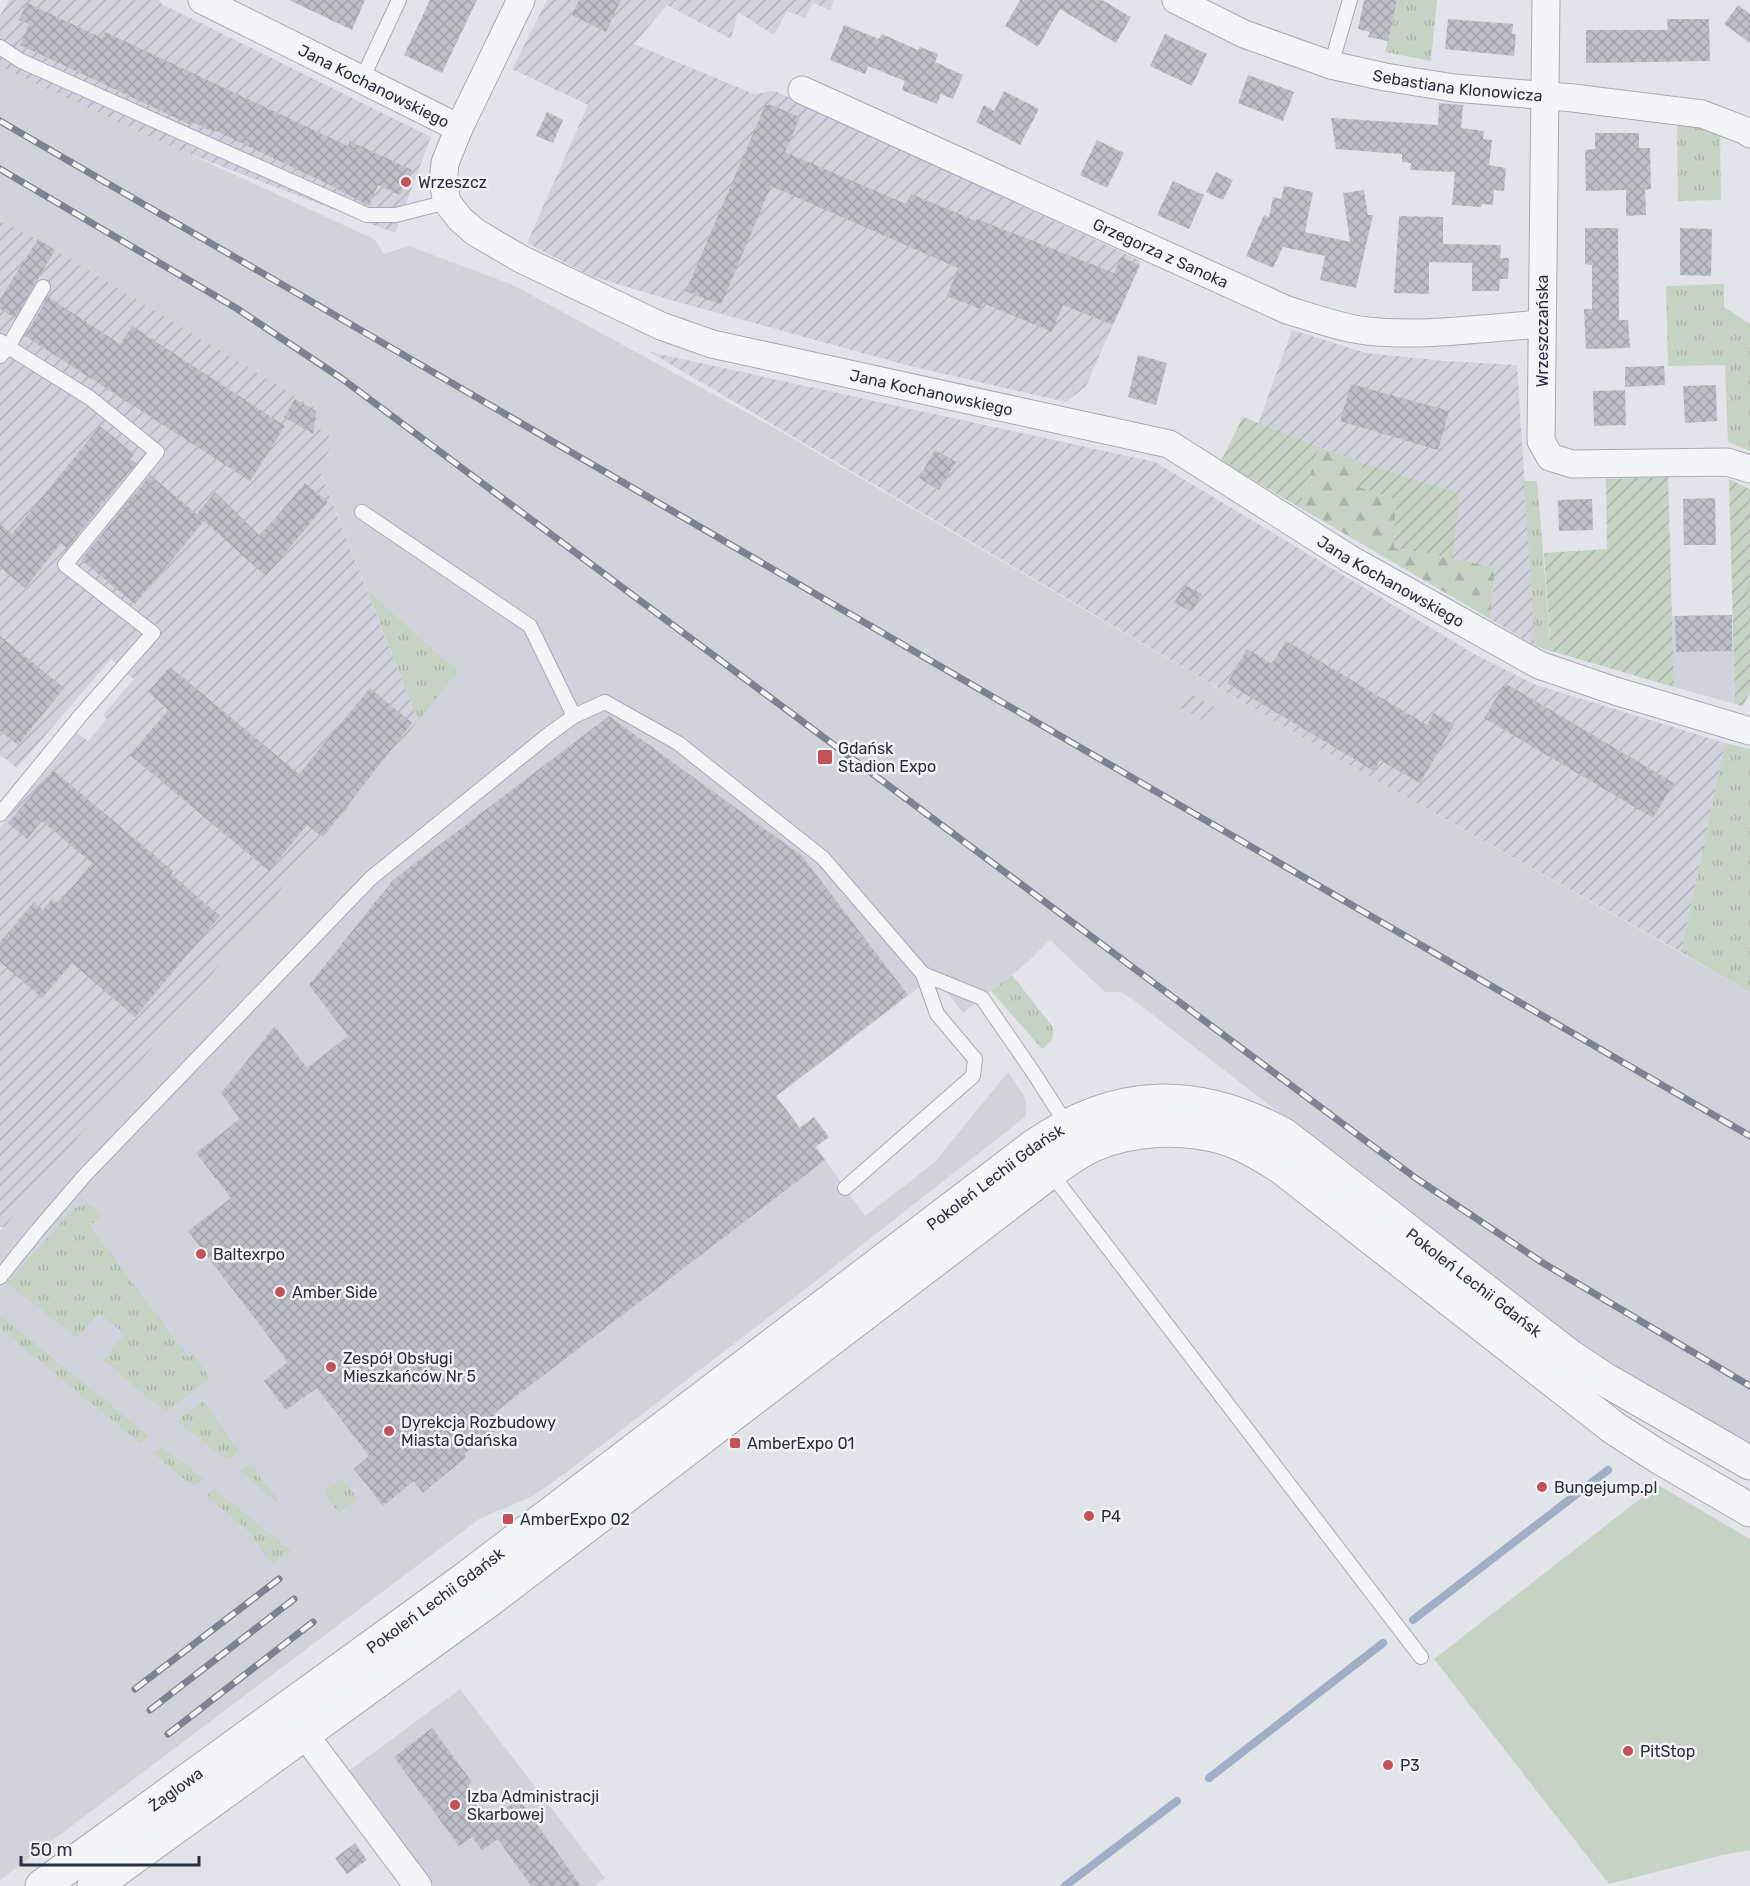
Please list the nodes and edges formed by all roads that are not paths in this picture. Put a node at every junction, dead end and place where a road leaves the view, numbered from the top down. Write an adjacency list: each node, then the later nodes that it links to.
1 (202, 0): 9 (street, Jana Kochanowskiego)
2 (399, 0): 9 (lane)
3 (521, 0): 12 (street)
4 (1176, 0): 8 (street, Sebastiana Klonowicza)
5 (1350, 0): 8 (lane)
6 (1546, 0): 11 (street, Wrzeszczańska)
7 (0, 47): 14 (lane)
8 (1331, 65): 11 (street, Sebastiana Klonowicza)
9 (362, 79): 12 (street, Jana Kochanowskiego)
10 (802, 90): 16 (street, Grzegorza z Sanoka)
11 (1546, 96): 13 (street, Sebastiana Klonowicza); 16 (street, Wrzeszczańska)
12 (459, 128): 14 (street, Jana Kochanowskiego)
13 (1750, 134)
14 (447, 202): 21 (street, Jana Kochanowskiego)
15 (43, 287): 17 (lane)
16 (1541, 324): 18 (street, Wrzeszczańska)
17 (3, 348): 22 (lane)
18 (1750, 469)
19 (362, 512): 20 (lane)
20 (574, 716): 23 (lane); 27 (lane)
21 (1750, 731)
22 (0, 814)
23 (923, 974): 24 (lane); 26 (lane)
24 (1067, 1125): 25 (street, Pokoleń Lechii Gdańsk); 28 (street, Pokoleń Lechii Gdańsk)
25 (1042, 1159): 29 (street, Pokoleń Lechii Gdańsk); 32 (lane); 33 (street, Pokoleń Lechii Gdańsk)
26 (845, 1188)
27 (0, 1277)
28 (1680, 1423): 29 (street); 30 (street, Pokoleń Lechii Gdańsk)
29 (1659, 1457): 31 (street, Pokoleń Lechii Gdańsk)
30 (1750, 1463)
31 (1750, 1510)
32 (1421, 1657)
33 (295, 1722): 34 (street, Żaglowa); 35 (street, Żaglowa); 36 (street)
34 (42, 1886)
35 (94, 1886)
36 (418, 1886)

